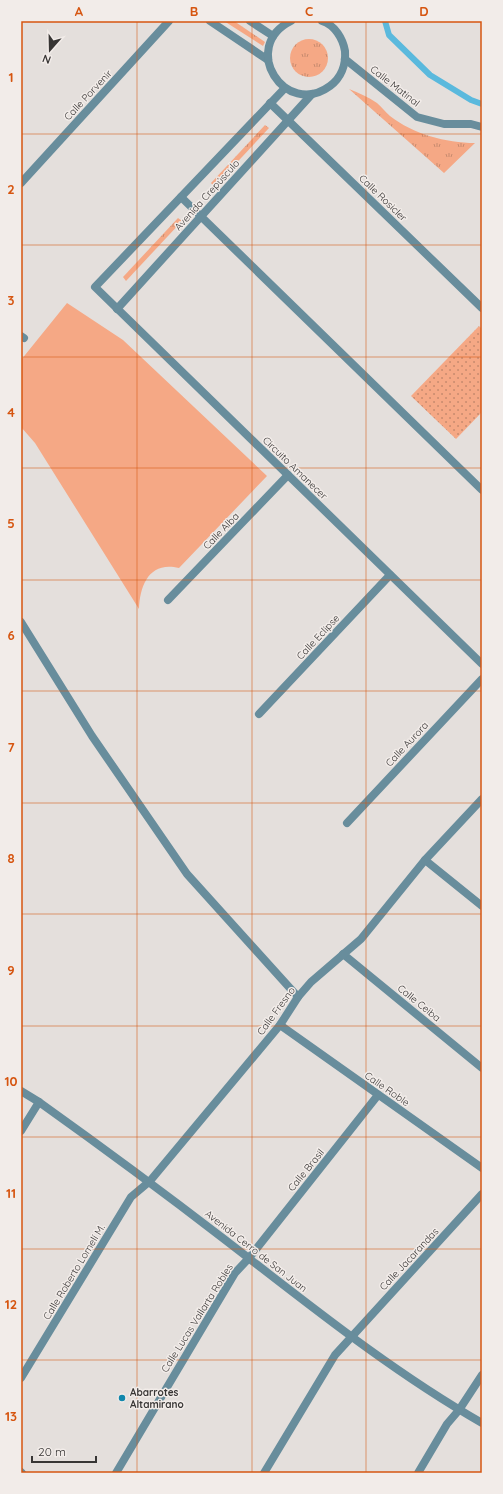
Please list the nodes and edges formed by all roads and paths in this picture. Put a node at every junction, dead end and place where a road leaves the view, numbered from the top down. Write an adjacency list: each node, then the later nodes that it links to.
1 (169, 21): 14 (street, Calle Porvenir)
2 (210, 21): 7 (street)
3 (250, 21): 6 (street)
4 (291, 21): 6 (street)
5 (322, 21): 8 (street)
6 (273, 36): 7 (street)
7 (268, 60): 9 (street)
8 (345, 60): 10 (street); 13 (street, Calle Matinal)
9 (285, 88): 10 (street); 11 (street, Avenida Crepúsculo)
10 (312, 94): 12 (street, Avenida Crepúsculo)
11 (270, 103): 12 (street, Calle Rosicler); 15 (street, Avenida Crepúsculo)
12 (288, 121): 16 (street, Avenida Crepúsculo); 18 (street, Calle Rosicler)
13 (482, 127)
14 (21, 182)
15 (181, 197): 16 (street); 17 (street, Avenida Crepúsculo)
16 (201, 217): 19 (street, Avenida Crepúsculo); 21 (street)
17 (95, 288): 19 (street, Circuito Amanecer)
18 (482, 308)
19 (117, 309): 20 (street, Circuito Amanecer)
20 (288, 475): 22 (street, Circuito Amanecer); 23 (street, Calle Alba)
21 (482, 490)
22 (390, 575): 25 (street, Circuito Amanecer); 27 (street, Calle Eclipse)
23 (168, 600)
24 (21, 622): 33 (street)
25 (482, 664)
26 (482, 679): 29 (street, Calle Aurora)
27 (259, 714)
28 (482, 799): 30 (street, Calle Fresno)
29 (347, 823)
30 (425, 860): 31 (street); 32 (street, Calle Fresno)
31 (482, 906)
32 (343, 954): 33 (street, Calle Fresno); 35 (street, Calle Ceiba)
33 (298, 997): 34 (street, Calle Fresno)
34 (280, 1026): 37 (street, Calle Roble); 41 (street, Calle Fresno)
35 (482, 1068)
36 (21, 1091): 38 (street, Avenida Cerro de San Juan)
37 (378, 1095): 40 (street, Calle Roble); 43 (street, Calle Brasil)
38 (39, 1102): 39 (street); 41 (street, Avenida Cerro de San Juan)
39 (21, 1131)
40 (482, 1168)
41 (150, 1181): 43 (street, Avenida Cerro de San Juan); 46 (street, Calle Roberto Lomelí M.)
42 (482, 1194): 44 (street, Calle Jacarandas)
43 (249, 1258): 44 (street, Avenida Cerro de San Juan); 49 (street, Calle Lucas Vallarta Robles)
44 (351, 1336): 47 (street, Avenida Cerro de San Juan); 50 (street, Calle Jacarandas)
45 (482, 1375): 47 (street)
46 (21, 1378)
47 (459, 1410): 48 (street, Avenida Cerro de San Juan); 51 (street)
48 (482, 1423)
49 (116, 1473)
50 (264, 1473)
51 (418, 1473)

